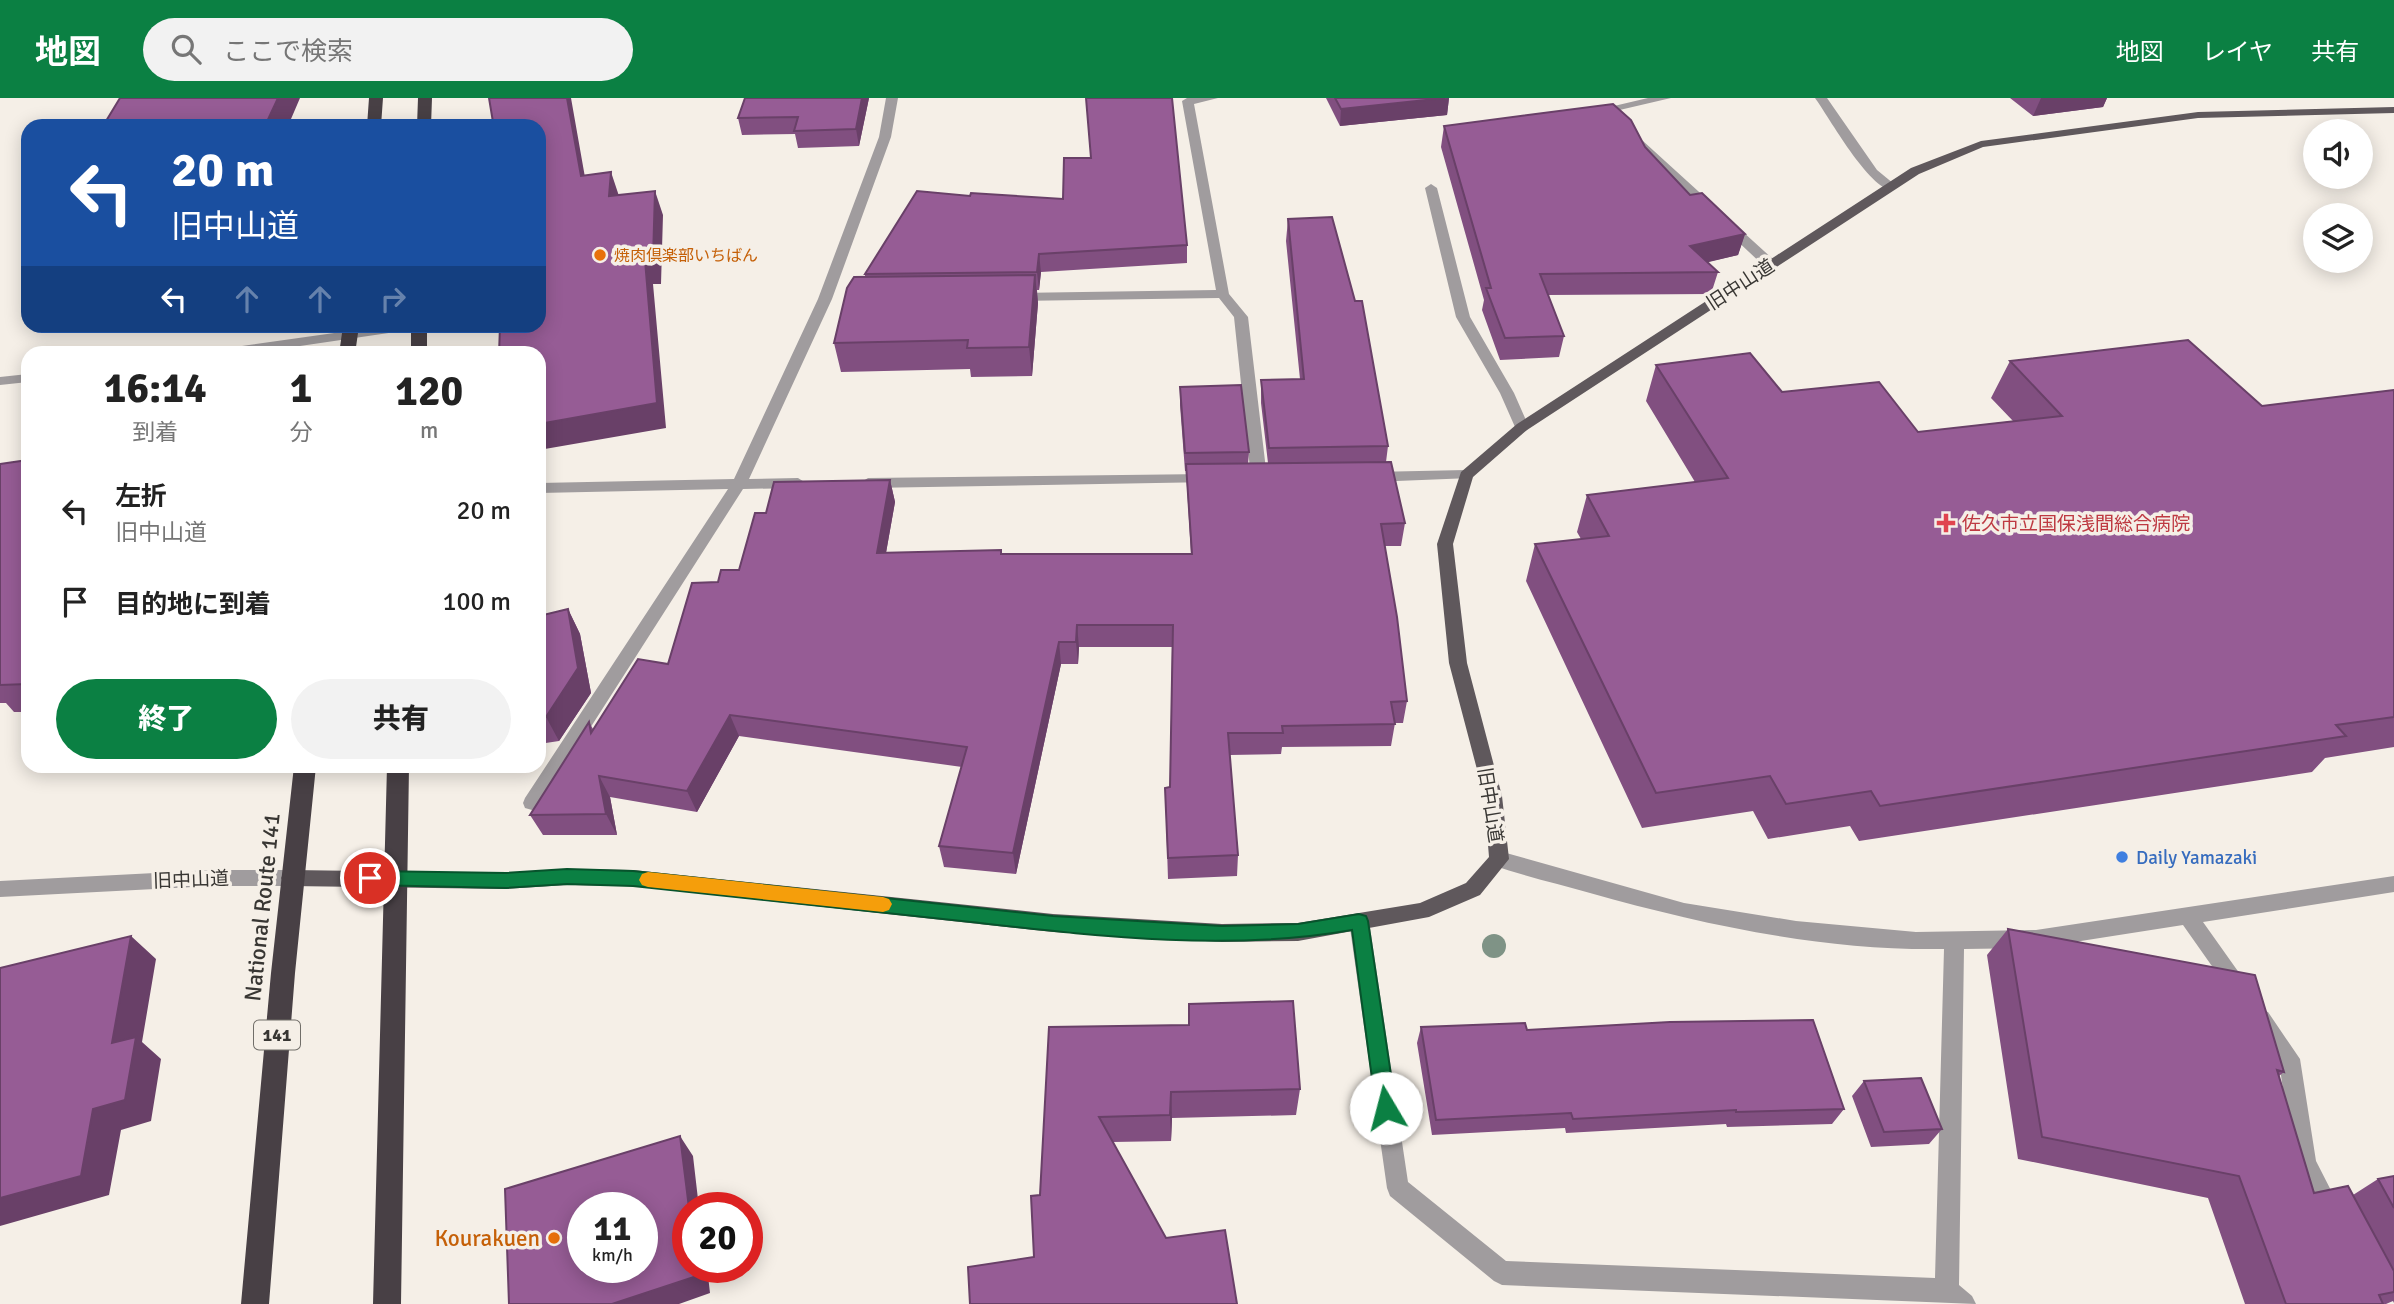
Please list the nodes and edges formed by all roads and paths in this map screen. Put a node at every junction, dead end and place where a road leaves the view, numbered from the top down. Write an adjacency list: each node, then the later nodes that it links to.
1 (376, 98): 8 (highway)
2 (425, 98): 9 (highway)
3 (892, 98): 28 (street)
4 (1212, 98): 15 (street)
5 (1665, 98): 10 (street)
6 (1821, 98): 12 (street)
7 (2394, 110): 12 (main road, 旧中山道)
8 (374, 119)
9 (424, 119)
10 (1623, 128)
11 (1633, 138): 14 (street)
12 (1890, 187): 14 (main road, 旧中山道)
13 (1431, 188): 21 (street)
14 (1770, 264): 21 (main road, 旧中山道)
15 (1223, 294): 16 (street); 24 (street)
16 (1004, 297)
17 (333, 333): 18 (street)
18 (259, 346)
19 (21, 378): 20 (street)
20 (0, 381)
21 (1522, 427): 22 (main road, 旧中山道)
22 (1466, 475): 23 (street); 33 (main road, 旧中山道)
23 (1356, 477)
24 (1259, 478)
25 (1218, 479): 27 (street)
26 (807, 483): 28 (street)
27 (848, 483)
28 (739, 484): 29 (street); 32 (street)
29 (546, 488)
30 (304, 773): 34 (highway, National Route 141 / 141)
31 (398, 773): 35 (highway)
32 (532, 803)
33 (1499, 859): 39 (main road, 旧中山道); 40 (street)
34 (291, 878): 35 (main road, 旧中山道); 37 (street, 旧中山道); 43 (highway, National Route 141 / 141)
35 (396, 878): 39 (main road, 旧中山道); 44 (highway)
36 (2394, 884): 38 (street)
37 (0, 889)
38 (2188, 916): 40 (street); 41 (street)
39 (1359, 921): 42 (street)
40 (1954, 941): 42 (street)
41 (2342, 1234)
42 (1953, 1299)
43 (255, 1304)
44 (387, 1304)

